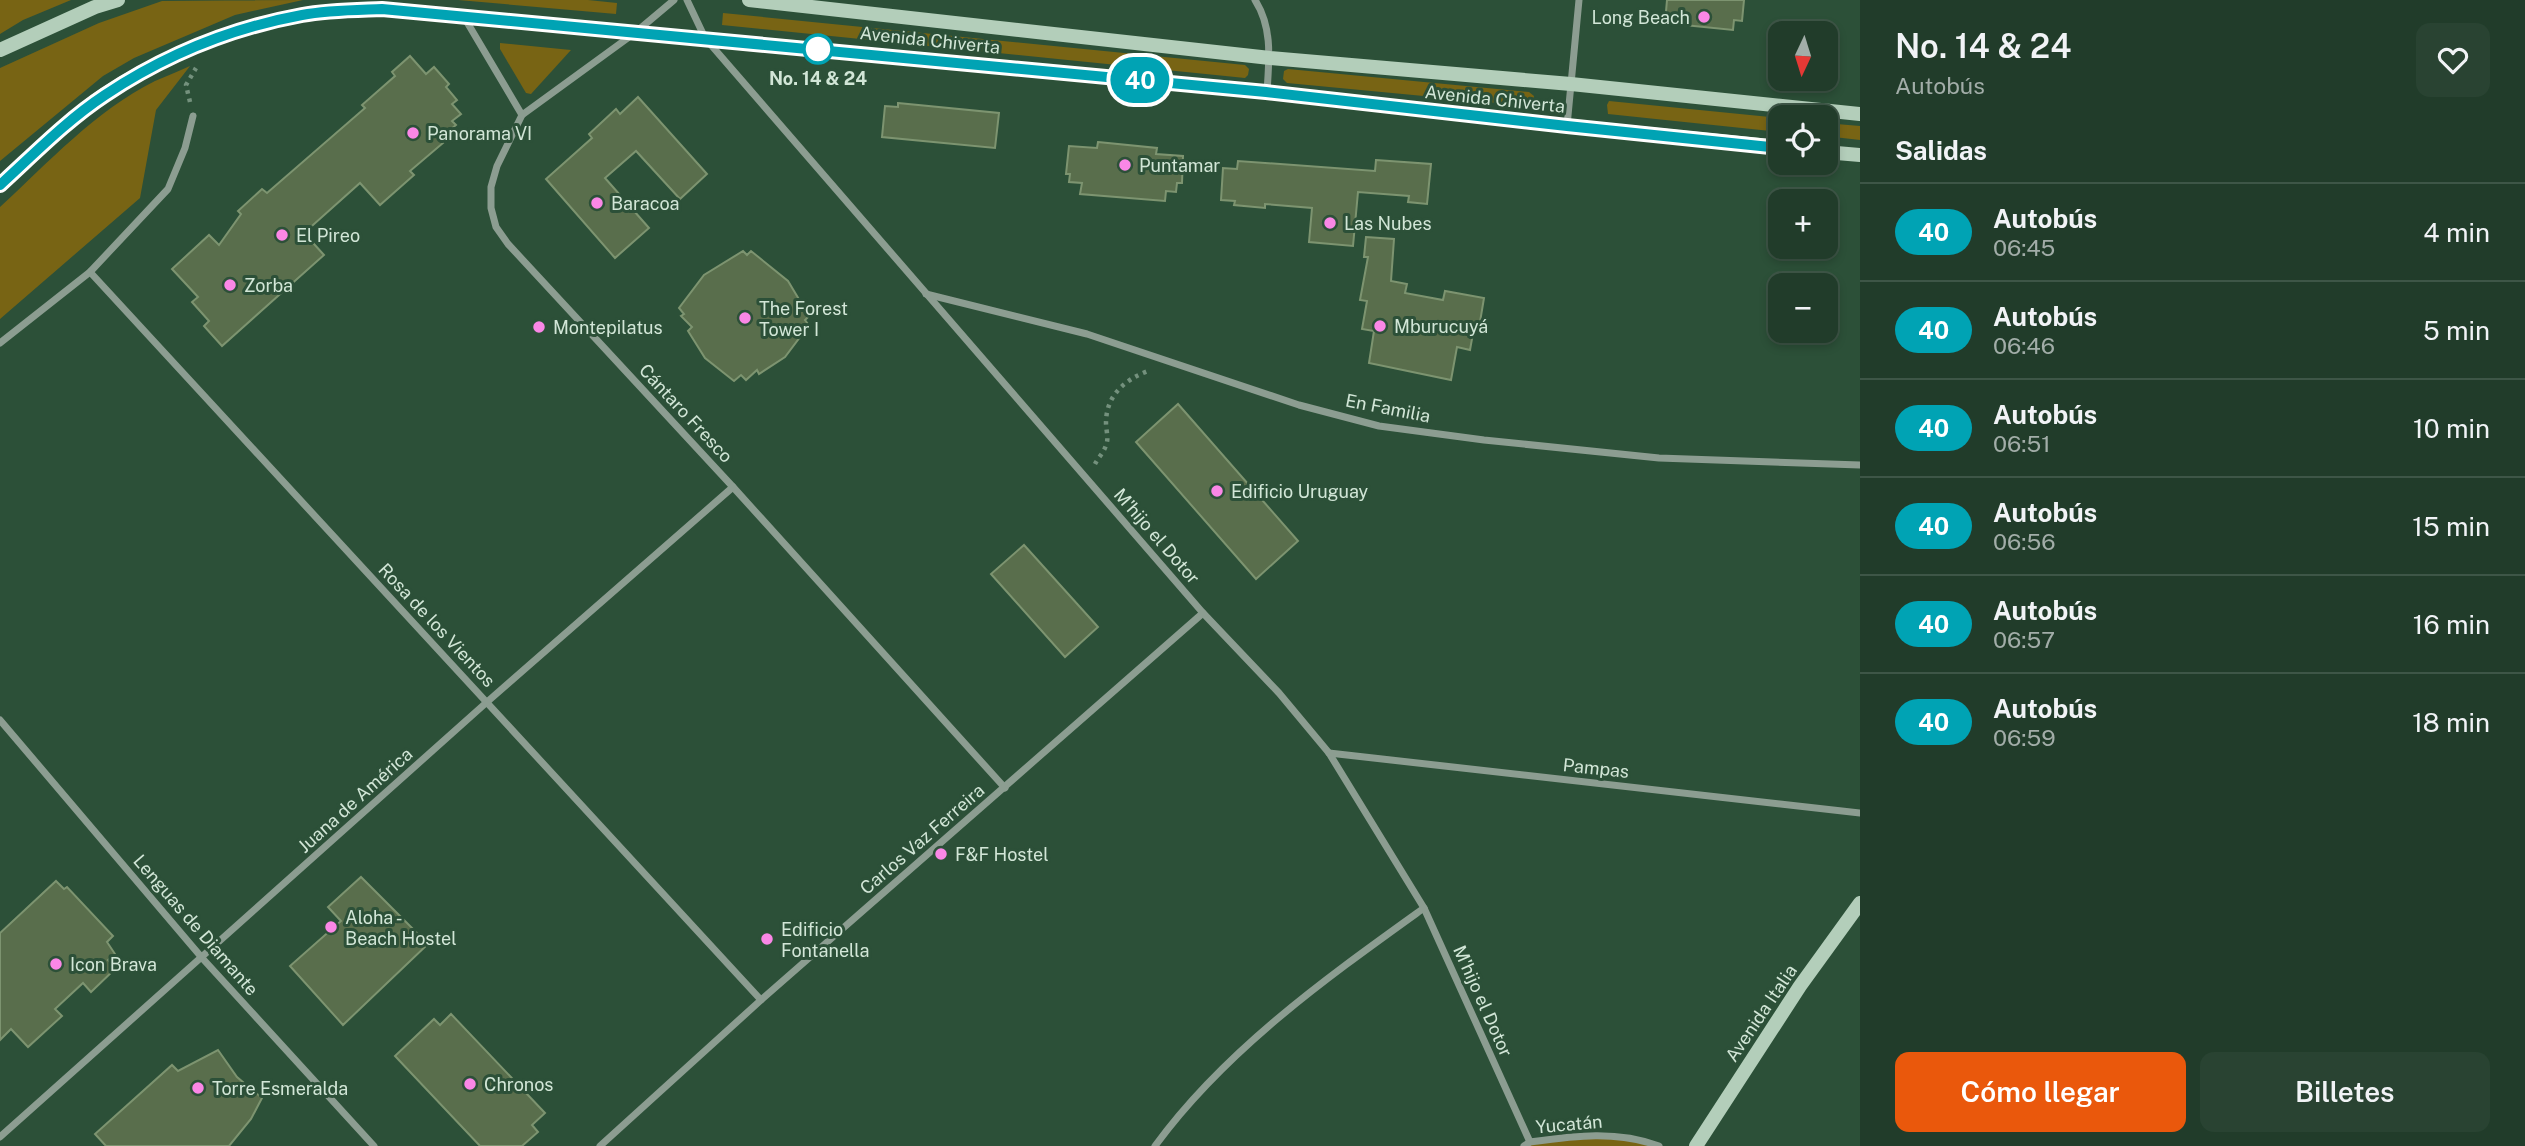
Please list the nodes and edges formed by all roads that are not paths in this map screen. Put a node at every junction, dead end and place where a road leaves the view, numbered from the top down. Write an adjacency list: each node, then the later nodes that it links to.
1 (118, 0): 10 (street)
2 (674, 0): 8 (street, Cántaro Fresco)
3 (687, 0): 9 (street, M'hijo el Dotor)
4 (749, 0): 11 (street, Avenida Chiverta)
5 (1255, 0): 11 (street)
6 (1579, 0): 12 (street)
7 (463, 15): 8 (street, Avenida Chiverta); 15 (street); 21 (street, Avenida Chiverta)
8 (636, 32): 9 (street, Avenida Chiverta); 15 (street, Cántaro Fresco)
9 (705, 38): 13 (street, Avenida Chiverta); 23 (street, M'hijo el Dotor)
10 (0, 50)
11 (1270, 58): 12 (street, Avenida Chiverta); 13 (street)
12 (1571, 85): 14 (street, Avenida Chiverta); 17 (street)
13 (1266, 92): 17 (street, Avenida Chiverta)
14 (1860, 114)
15 (522, 115): 26 (street, Cántaro Fresco)
16 (193, 116): 22 (street)
17 (1567, 126): 18 (street, Avenida Chiverta)
18 (1768, 147)
19 (1838, 153): 20 (street)
20 (1860, 155)
21 (0, 185)
22 (90, 272): 24 (street); 28 (street, Rosa de los Vientos)
23 (925, 294): 25 (street, En Familia); 27 (street, M'hijo el Dotor)
24 (0, 343)
25 (1860, 465)
26 (733, 487): 28 (street, Juana de América); 31 (street, Cántaro Fresco)
27 (1203, 613): 30 (street, M'hijo el Dotor); 31 (street, Carlos Vaz Ferreira)
28 (487, 702): 35 (street, Juana de América); 36 (street, Rosa de los Vientos)
29 (0, 720): 35 (street, Lenguas de Diamante)
30 (1329, 753): 32 (street, Pampas); 34 (street, M'hijo el Dotor)
31 (1005, 788): 36 (street, Carlos Vaz Ferreira)
32 (1860, 813)
33 (1860, 903): 43 (street, Avenida Italia)
34 (1424, 908): 38 (street, M'hijo el Dotor); 41 (street)
35 (203, 958): 37 (street, Juana de América); 39 (street, Lenguas de Diamante)
36 (761, 1000): 40 (street, Carlos Vaz Ferreira)
37 (0, 1138)
38 (1527, 1144): 42 (street, Yucatán)
39 (374, 1146)
40 (600, 1146)
41 (1156, 1146)
42 (1658, 1146)
43 (1696, 1146)

